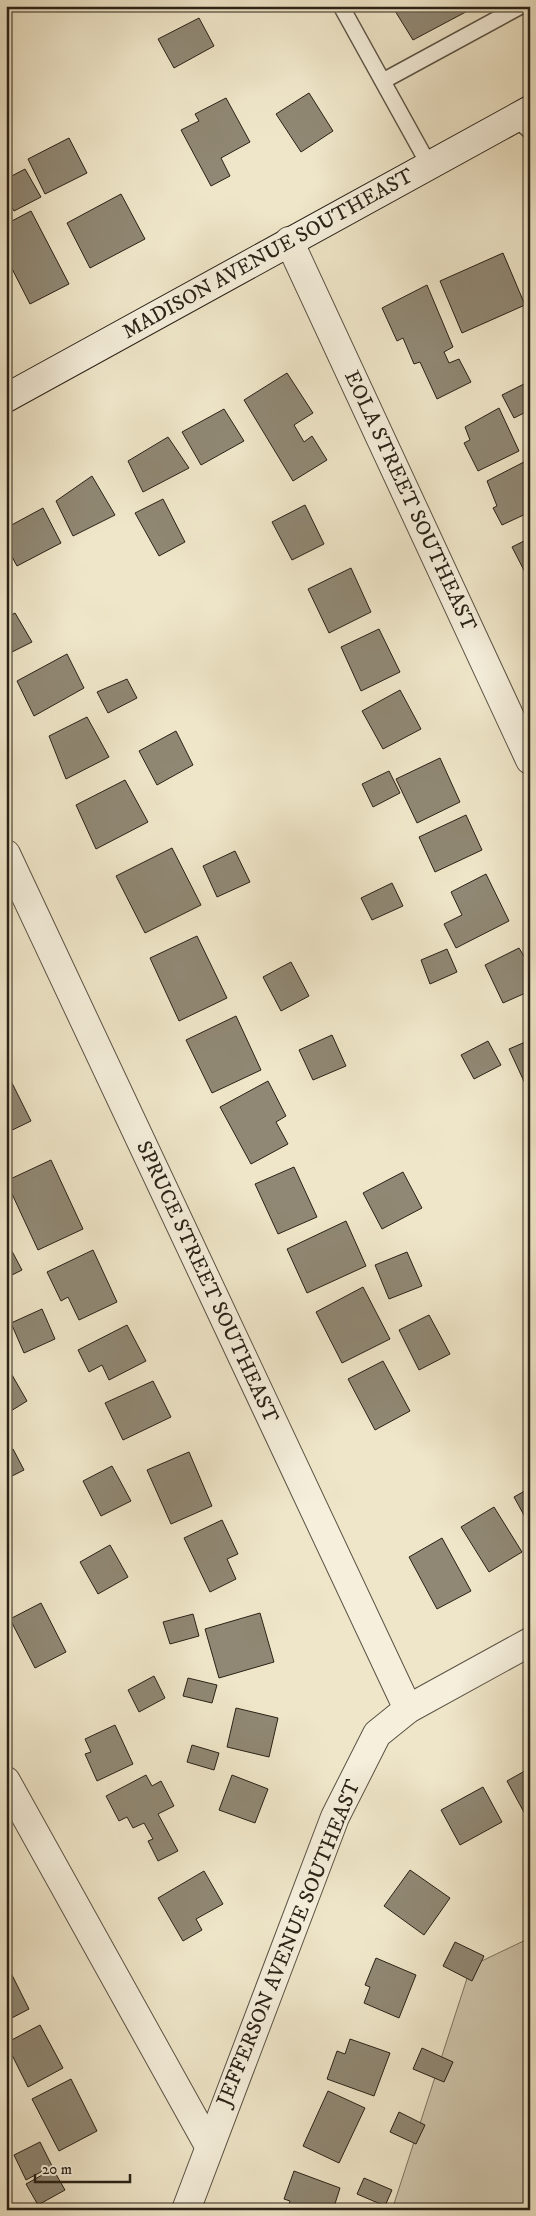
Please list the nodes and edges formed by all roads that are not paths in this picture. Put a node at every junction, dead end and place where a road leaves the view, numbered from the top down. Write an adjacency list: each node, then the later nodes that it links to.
1 (342, 6): 3 (lane)
2 (521, 6): 3 (lane)
3 (383, 81): 5 (lane)
4 (525, 120): 5 (street, MADISON AVENUE SOUTHEAST)
5 (429, 165): 6 (street, MADISON AVENUE SOUTHEAST)
6 (289, 242): 7 (street, MADISON AVENUE SOUTHEAST); 8 (street, EOLA STREET SOUTHEAST)
7 (6, 398)
8 (530, 760)
9 (6, 854): 11 (street, SPRUCE STREET SOUTHEAST)
10 (530, 1642): 11 (street, JEFFERSON AVENUE SOUTHEAST)
11 (408, 1710): 13 (street, JEFFERSON AVENUE SOUTHEAST)
12 (6, 1781): 13 (street)
13 (209, 2146): 14 (street, JEFFERSON AVENUE SOUTHEAST)
14 (186, 2210)

